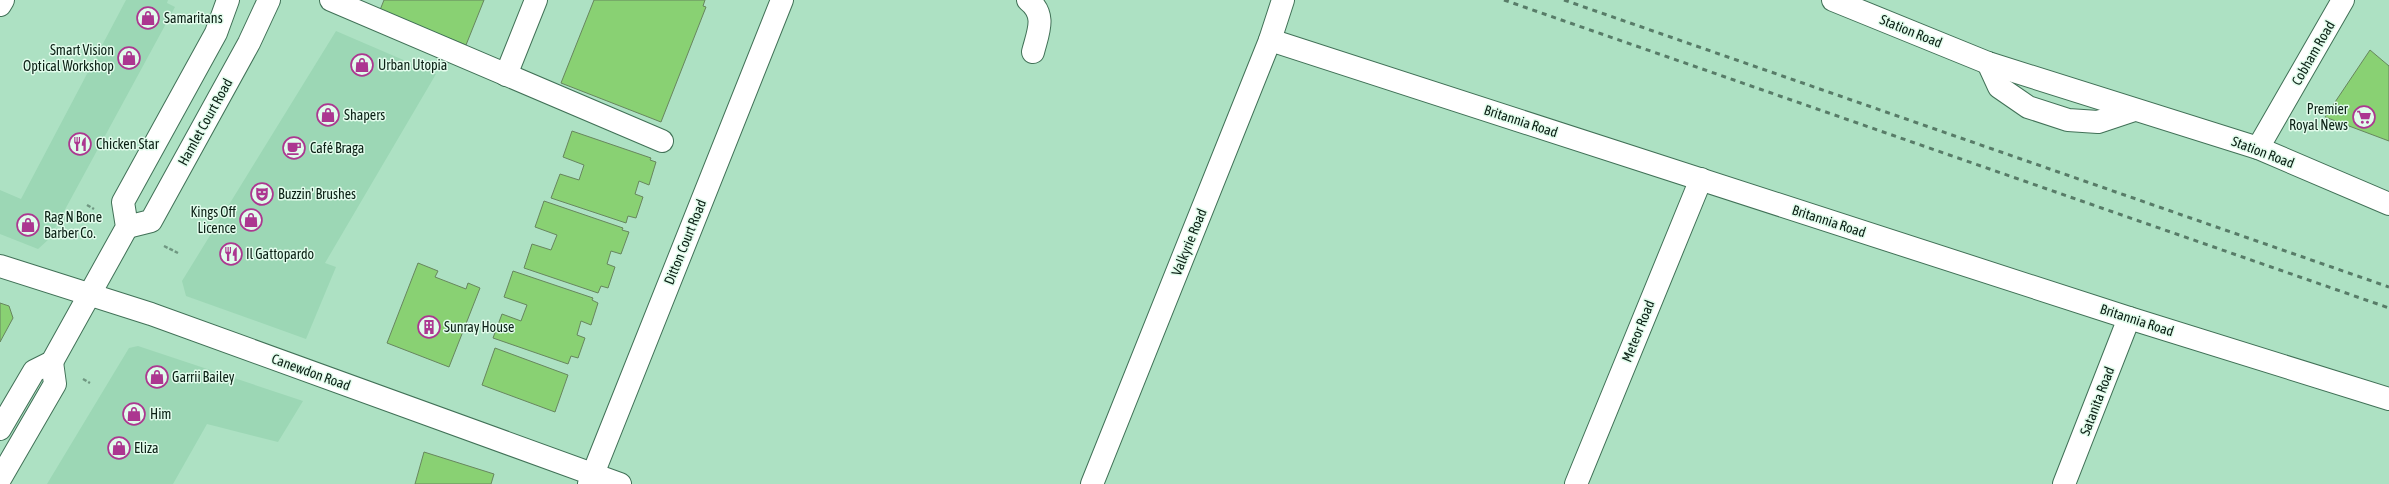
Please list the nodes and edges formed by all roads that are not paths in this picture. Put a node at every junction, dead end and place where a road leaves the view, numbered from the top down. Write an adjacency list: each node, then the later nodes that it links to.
1 (3, 0): 11 (street)
2 (228, 0): 21 (street)
3 (269, 0): 21 (street, Hamlet Court Road)
4 (331, 0): 15 (street)
5 (536, 0): 15 (street)
6 (782, 0): 29 (street, Ditton Court Road)
7 (1028, 0): 13 (street)
8 (1283, 0): 12 (street, Valkyrie Road)
9 (2344, 0): 18 (street, Cobham Road)
10 (1842, 2): 14 (street, Station Road)
11 (0, 5)
12 (1270, 40): 19 (street, Britannia Road); 31 (street, Valkyrie Road)
13 (1033, 52)
14 (1988, 63): 16 (street, Station Road); 16 (street)
15 (506, 75): 17 (street)
16 (2134, 110): 18 (street, Station Road)
17 (662, 141)
18 (2258, 148): 20 (street, Station Road)
19 (1701, 179): 24 (street, Britannia Road); 32 (street, Meteor Road)
20 (2389, 204)
21 (127, 227): 23 (street)
22 (0, 266): 23 (street, Canewdon Road)
23 (89, 294): 25 (street); 29 (street, Canewdon Road)
24 (2129, 318): 26 (street, Britannia Road); 33 (street, Satanita Road)
25 (52, 362): 27 (street); 28 (street)
26 (2389, 399)
27 (0, 429)
28 (0, 479)
29 (591, 479): 30 (street, Canewdon Road)
30 (620, 484)
31 (1092, 484)
32 (1576, 484)
33 (2064, 484)

